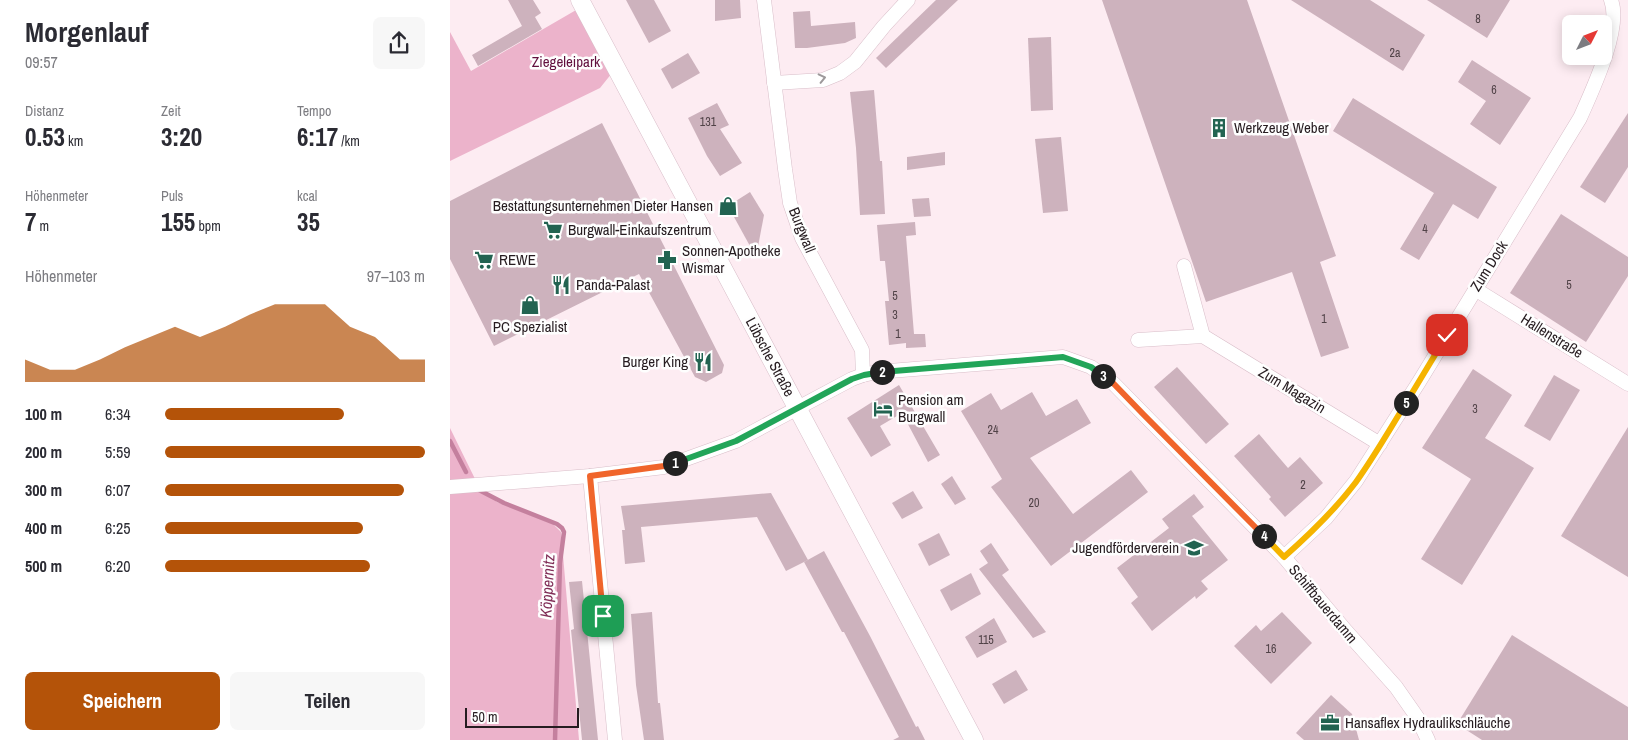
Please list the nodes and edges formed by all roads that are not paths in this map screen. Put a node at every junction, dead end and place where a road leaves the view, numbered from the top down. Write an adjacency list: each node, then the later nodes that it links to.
1 (580, 0): 12 (street, Lübsche Straße)
2 (764, 0): 5 (street, Burgwall)
3 (908, 0): 5 (street, one-way to 3)
4 (1615, 1): 7 (street, Zum Dock)
5 (774, 83): 10 (street, Burgwall)
6 (1184, 266): 8 (street)
7 (1476, 289): 11 (street, Hallenstraße); 13 (street, Zum Dock)
8 (1203, 336): 9 (street); 13 (street, Zum Magazin)
9 (1138, 340)
10 (864, 375): 12 (street); 16 (street, Schiffbauerdamm)
11 (1628, 384)
12 (797, 408): 14 (street); 18 (street, Lübsche Straße)
13 (1380, 444): 16 (street, Zum Dock)
14 (590, 476): 15 (street); 17 (street)
15 (457, 487)
16 (1284, 557): 19 (street, Schiffbauerdamm)
17 (615, 740)
18 (974, 740)
19 (1428, 740)

